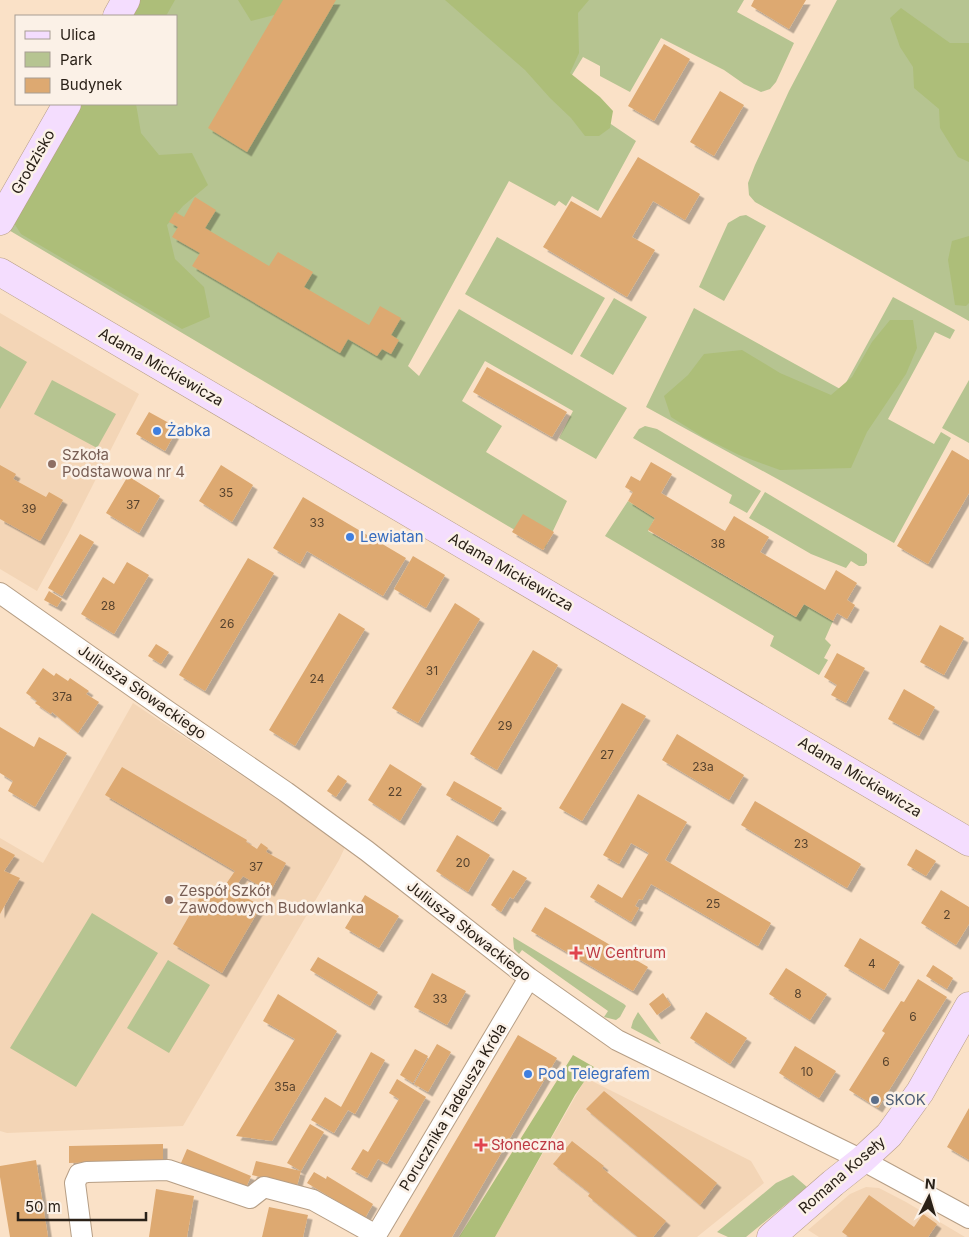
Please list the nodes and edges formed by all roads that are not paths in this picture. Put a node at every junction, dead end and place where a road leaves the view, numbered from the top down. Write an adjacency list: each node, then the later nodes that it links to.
1 (126, 0): 2 (street)
2 (118, 15)
3 (66, 105): 4 (street, Grodzisko)
4 (0, 221)
5 (0, 272): 7 (street, Adama Mickiewicza)
6 (0, 593): 8 (street, Juliusza Słowackiego)
7 (969, 842)
8 (529, 978): 10 (street, Juliusza Słowackiego); 12 (street, Porucznika Tadeusza Króla)
9 (969, 1006): 10 (street, Romana Koseły)
10 (862, 1160): 11 (street, Juliusza Słowackiego); 14 (street, Romana Koseły)
11 (969, 1218)
12 (376, 1236): 13 (street, Porucznika Tadeusza Króla)
13 (82, 1237)
14 (771, 1237)

